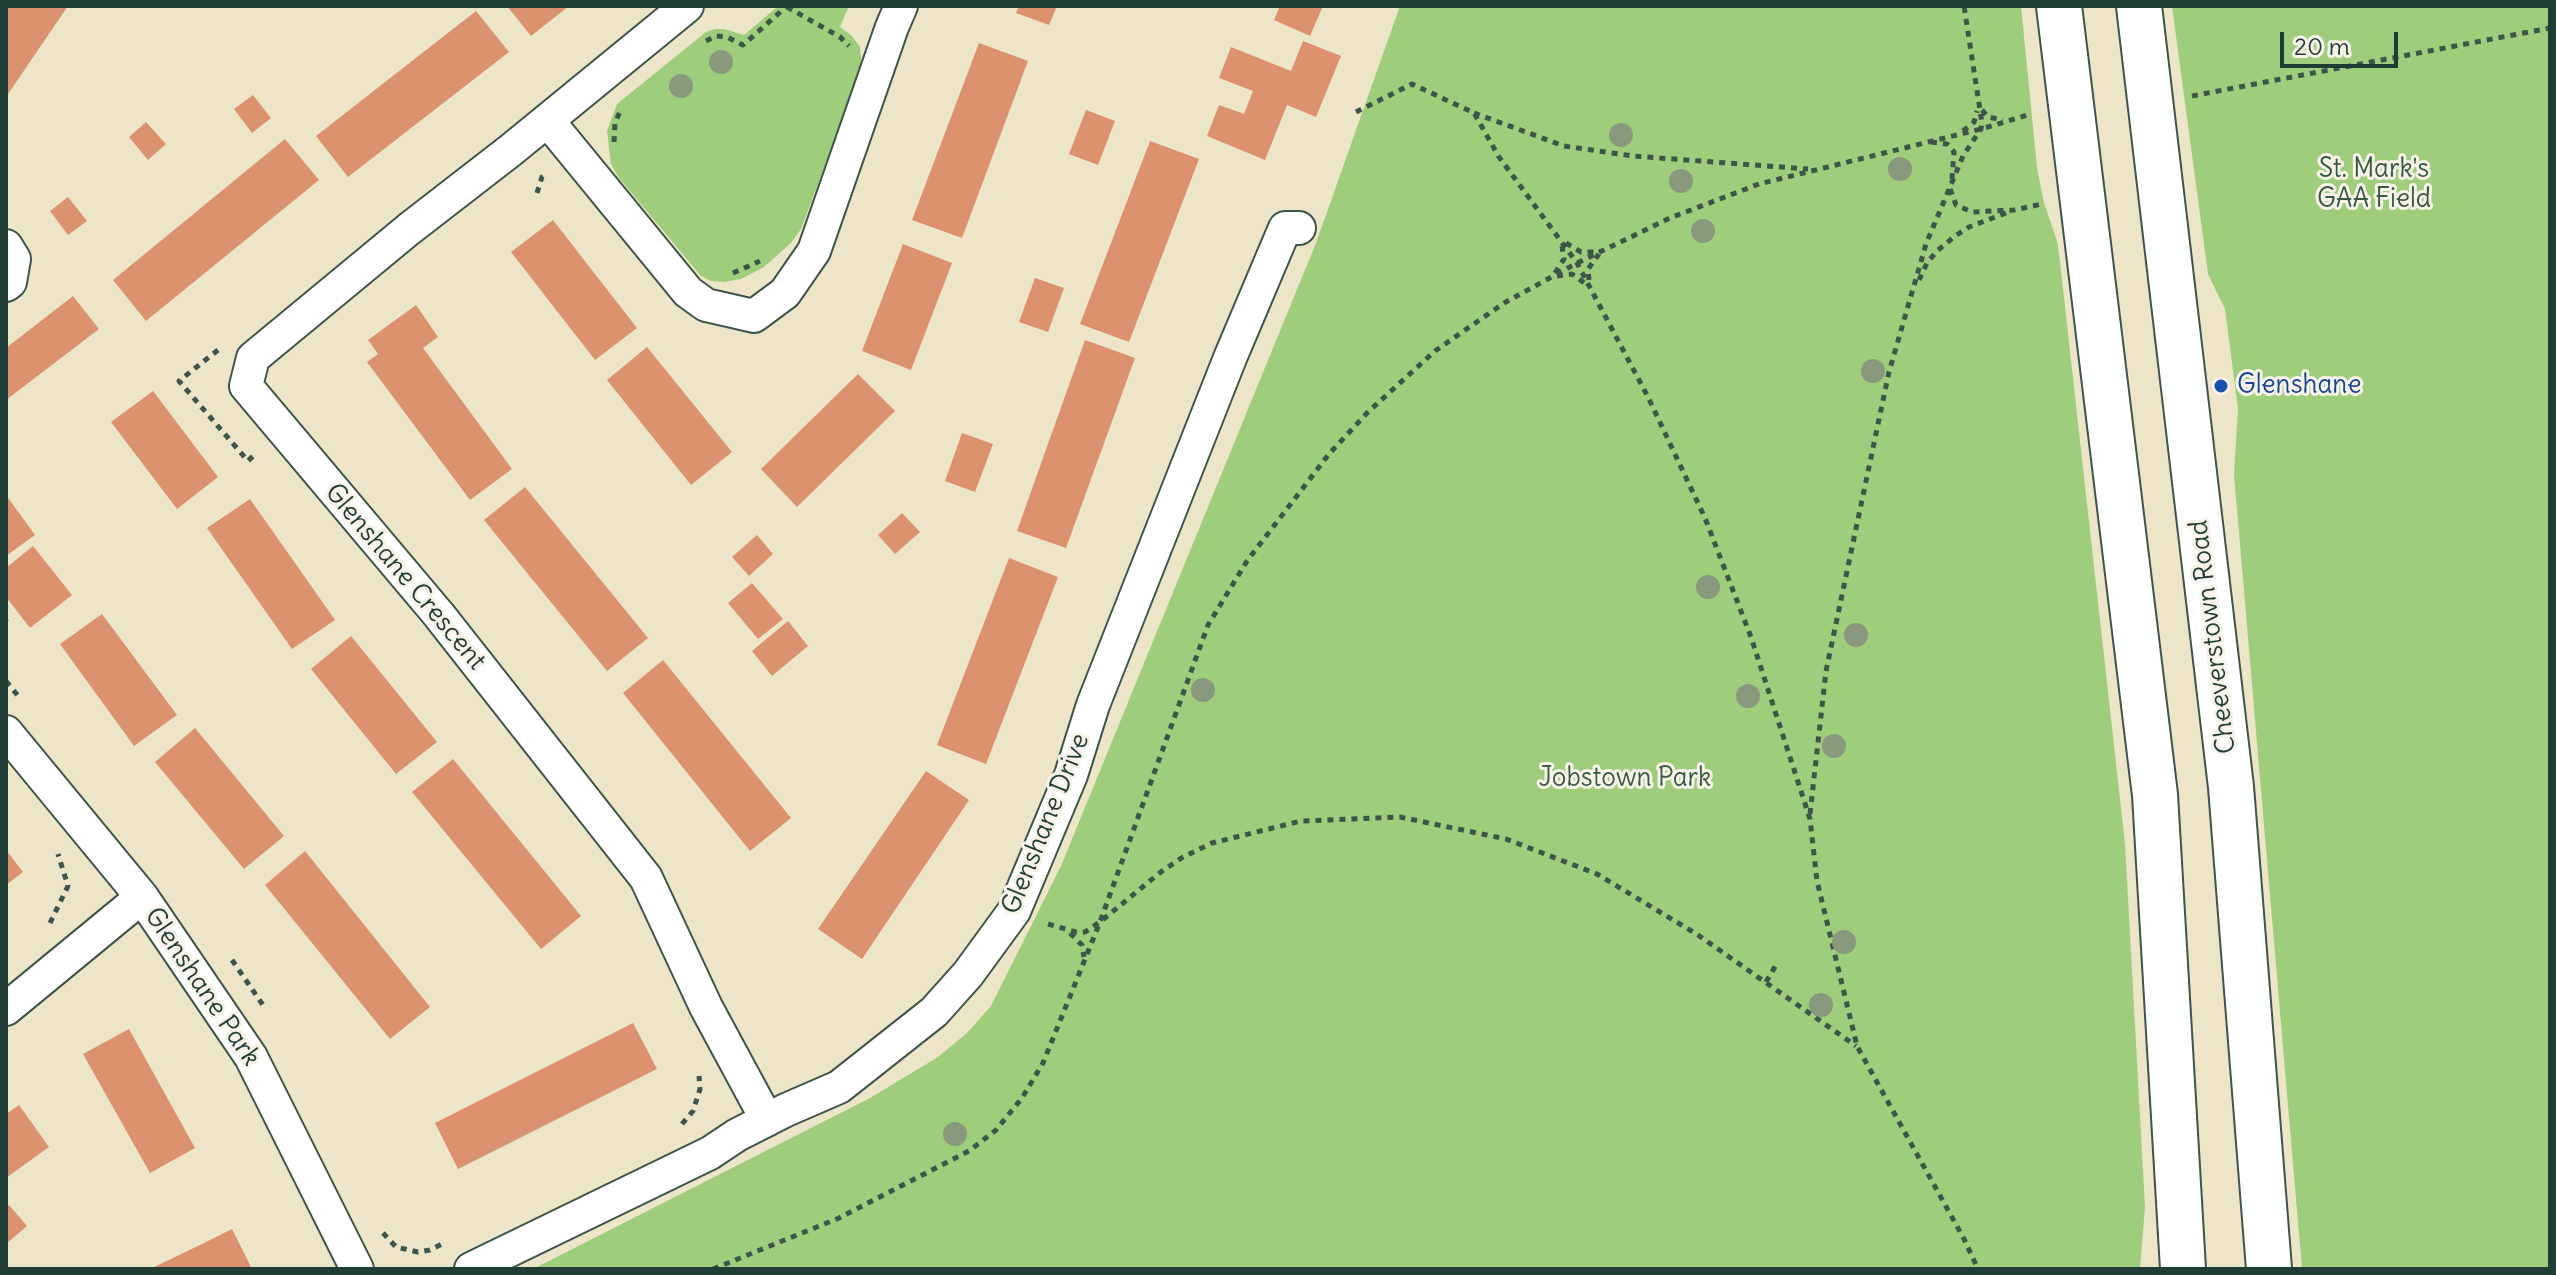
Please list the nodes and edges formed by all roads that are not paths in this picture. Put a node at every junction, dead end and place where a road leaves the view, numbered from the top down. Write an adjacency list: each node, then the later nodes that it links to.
1 (687, 6): 5 (street, Glenshane Crescent)
2 (901, 6): 5 (street)
3 (2059, 6): 15 (main road)
4 (2139, 6): 16 (main road, Cheeverstown Road)
5 (548, 121): 12 (street, Glenshane Crescent)
6 (1299, 228): 12 (street, Glenshane Drive)
7 (6, 246): 8 (street)
8 (6, 285)
9 (6, 732): 10 (street, Glenshane Park)
10 (142, 897): 11 (street); 13 (street, Glenshane Park)
11 (6, 1009)
12 (767, 1120): 14 (street, Glenshane Drive)
13 (357, 1269)
14 (471, 1269)
15 (2183, 1269)
16 (2269, 1269)

